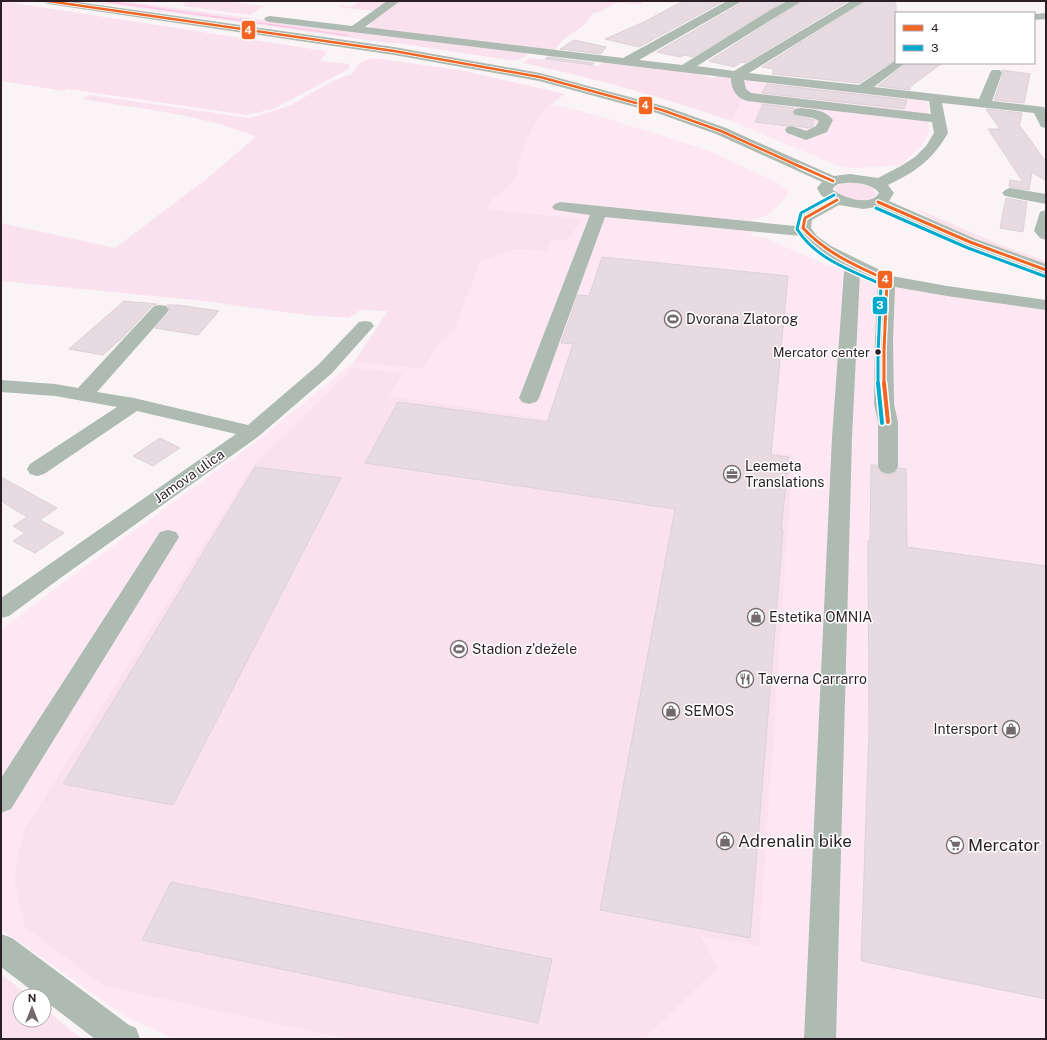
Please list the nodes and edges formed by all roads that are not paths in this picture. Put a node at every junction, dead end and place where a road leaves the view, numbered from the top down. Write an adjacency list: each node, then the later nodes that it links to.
1 (48, 1): 24 (street)
2 (394, 1): 9 (street)
3 (736, 1): 10 (street)
4 (796, 1): 12 (street)
5 (859, 1): 14 (street)
6 (1046, 16): 7 (street)
7 (1035, 17)
8 (262, 18): 9 (street)
9 (355, 29): 10 (street)
10 (627, 61): 12 (street)
11 (898, 64): 15 (street)
12 (686, 68): 14 (street)
13 (996, 73): 19 (street)
14 (738, 74): 15 (street); 16 (street)
15 (861, 90): 17 (street)
16 (753, 97): 21 (street); 23 (street)
17 (935, 98): 19 (street); 21 (street)
18 (1046, 98): 20 (street)
19 (984, 104): 20 (street)
20 (1039, 110): 22 (street)
21 (939, 119): 25 (street)
22 (1046, 124)
23 (792, 130)
24 (833, 181): 25 (street); 28 (street)
25 (877, 184): 29 (street)
26 (1010, 193): 27 (street)
27 (1046, 199)
28 (837, 200): 29 (street); 33 (street)
29 (878, 202): 35 (street)
30 (560, 207): 31 (street)
31 (599, 211): 33 (street); 43 (street)
32 (1046, 214): 34 (street)
33 (806, 232): 37 (street)
34 (1046, 235)
35 (1046, 270)
36 (852, 272): 53 (street)
37 (887, 280): 38 (street); 46 (street)
38 (1046, 305)
39 (160, 310): 42 (street)
40 (365, 326): 45 (street, Jamova ulica)
41 (1, 386): 42 (street)
42 (83, 395): 44 (street)
43 (529, 398)
44 (134, 404): 45 (street); 47 (street)
45 (252, 432): 49 (street, Jamova ulica)
46 (888, 467)
47 (37, 469)
48 (168, 537): 50 (street)
49 (1, 610)
50 (1, 801)
51 (1, 948): 52 (street)
52 (118, 1038)
53 (820, 1039)

